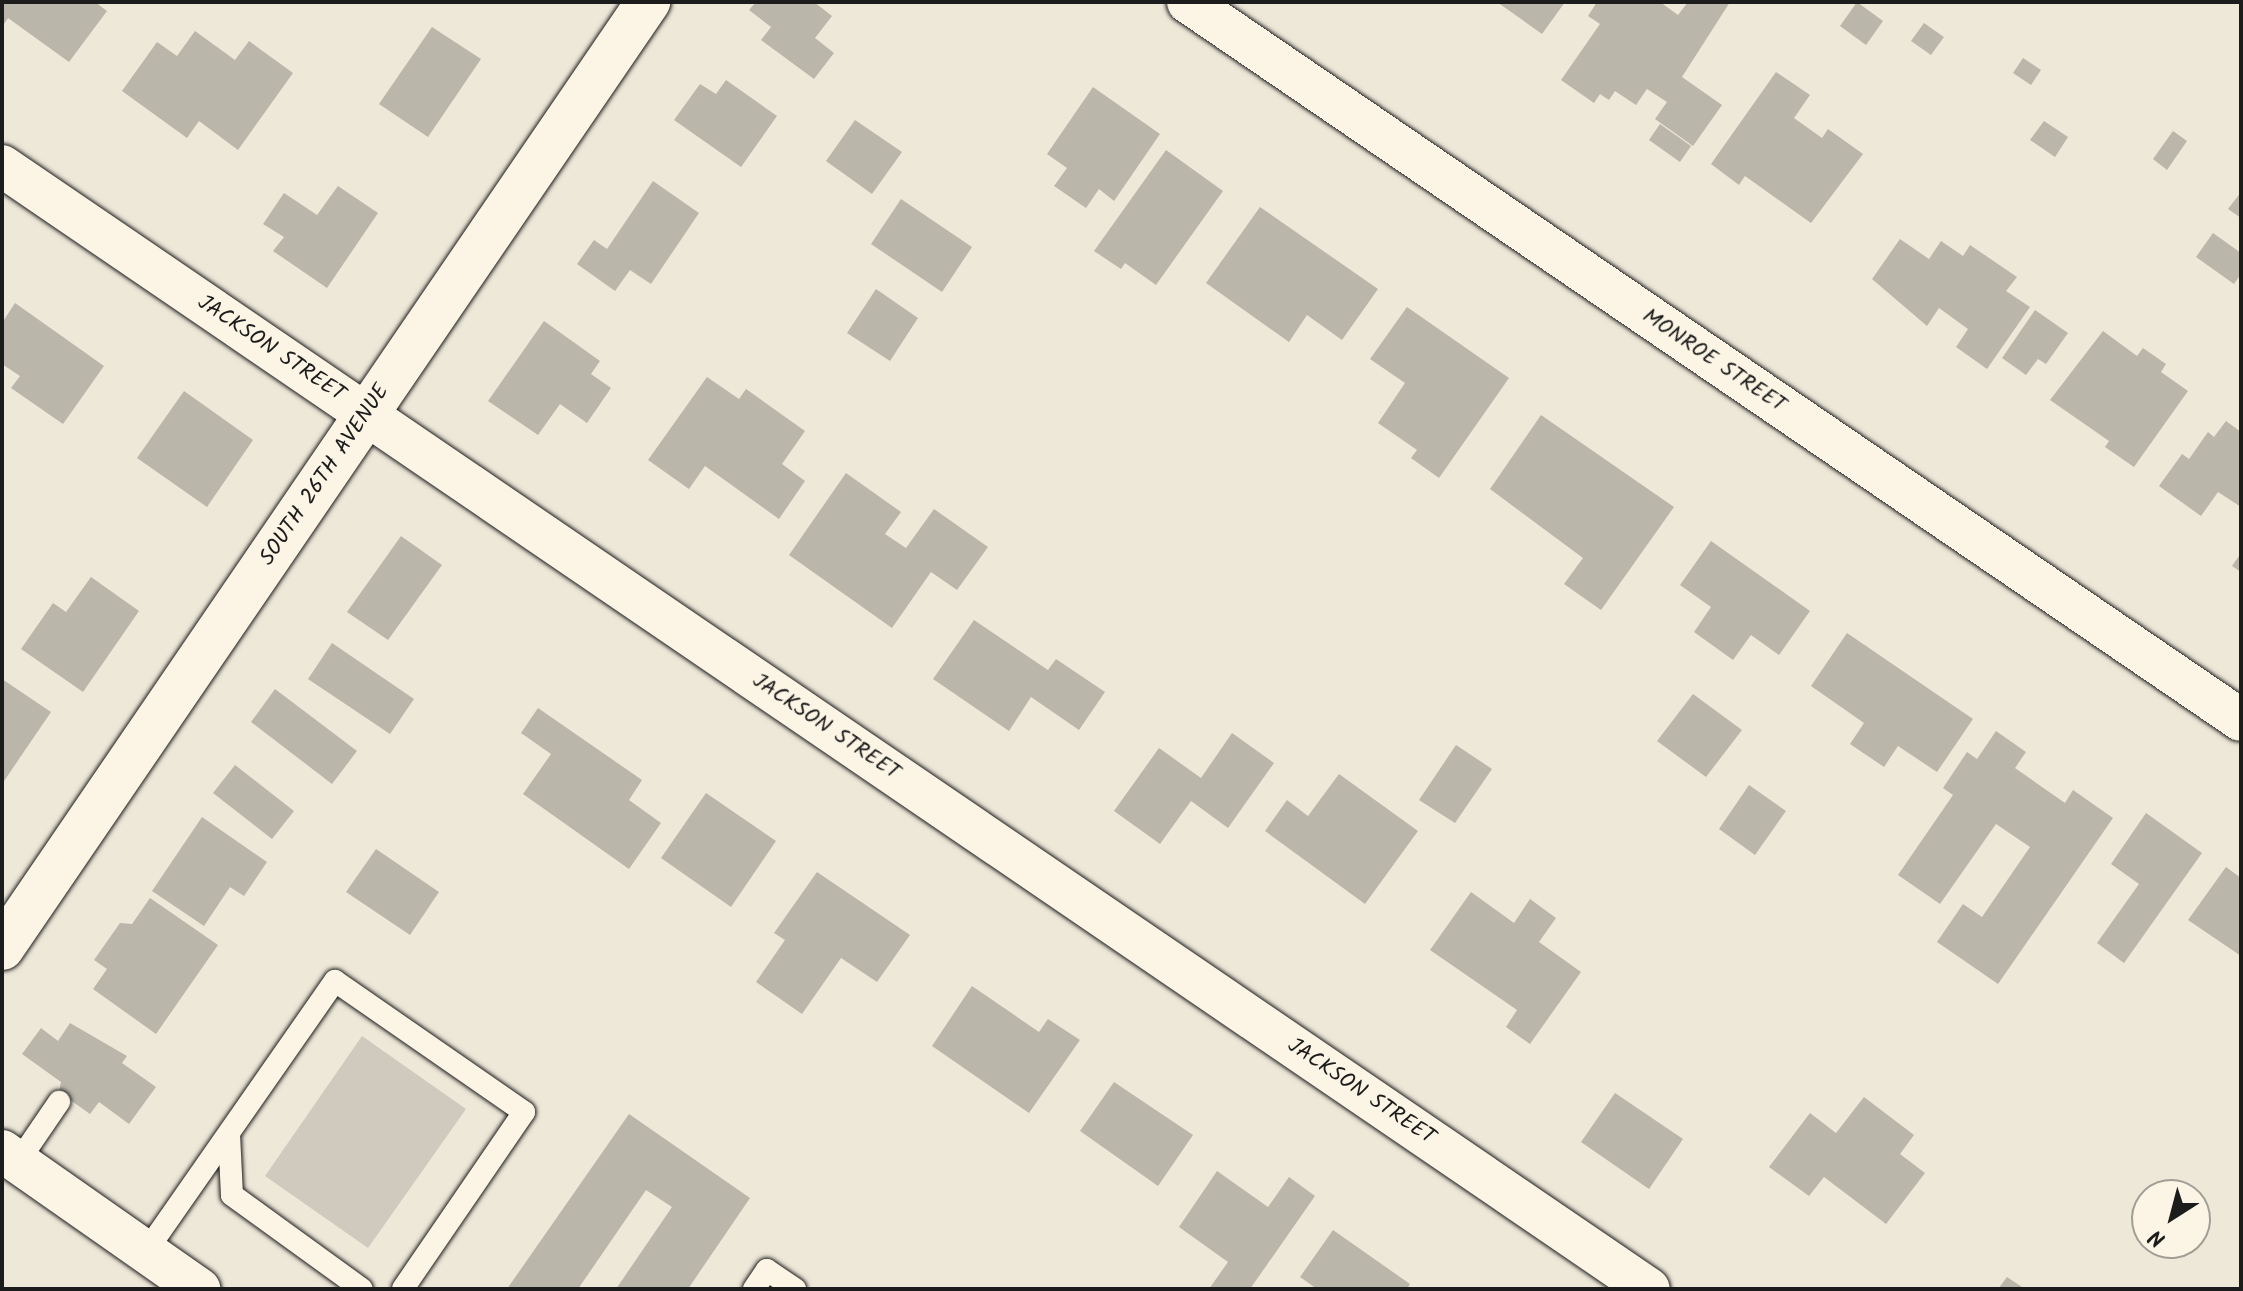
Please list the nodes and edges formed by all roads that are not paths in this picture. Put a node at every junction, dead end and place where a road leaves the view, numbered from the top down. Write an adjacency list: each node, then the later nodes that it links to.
1 (648, 2): 4 (street, SOUTH 26TH AVENUE)
2 (1188, 2): 5 (street, MONROE STREET)
3 (2, 166): 4 (street, JACKSON STREET)
4 (366, 414): 6 (street, SOUTH 26TH AVENUE); 16 (street, JACKSON STREET)
5 (2241, 720)
6 (7, 930)
7 (59, 1102): 9 (lane)
8 (229, 1133): 10 (lane); 12 (lane); 13 (lane)
9 (10, 1157): 10 (street)
10 (145, 1253): 11 (street)
11 (199, 1289)
12 (362, 1289)
13 (403, 1289)
14 (754, 1289): 15 (lane)
15 (795, 1289)
16 (1649, 1289)

